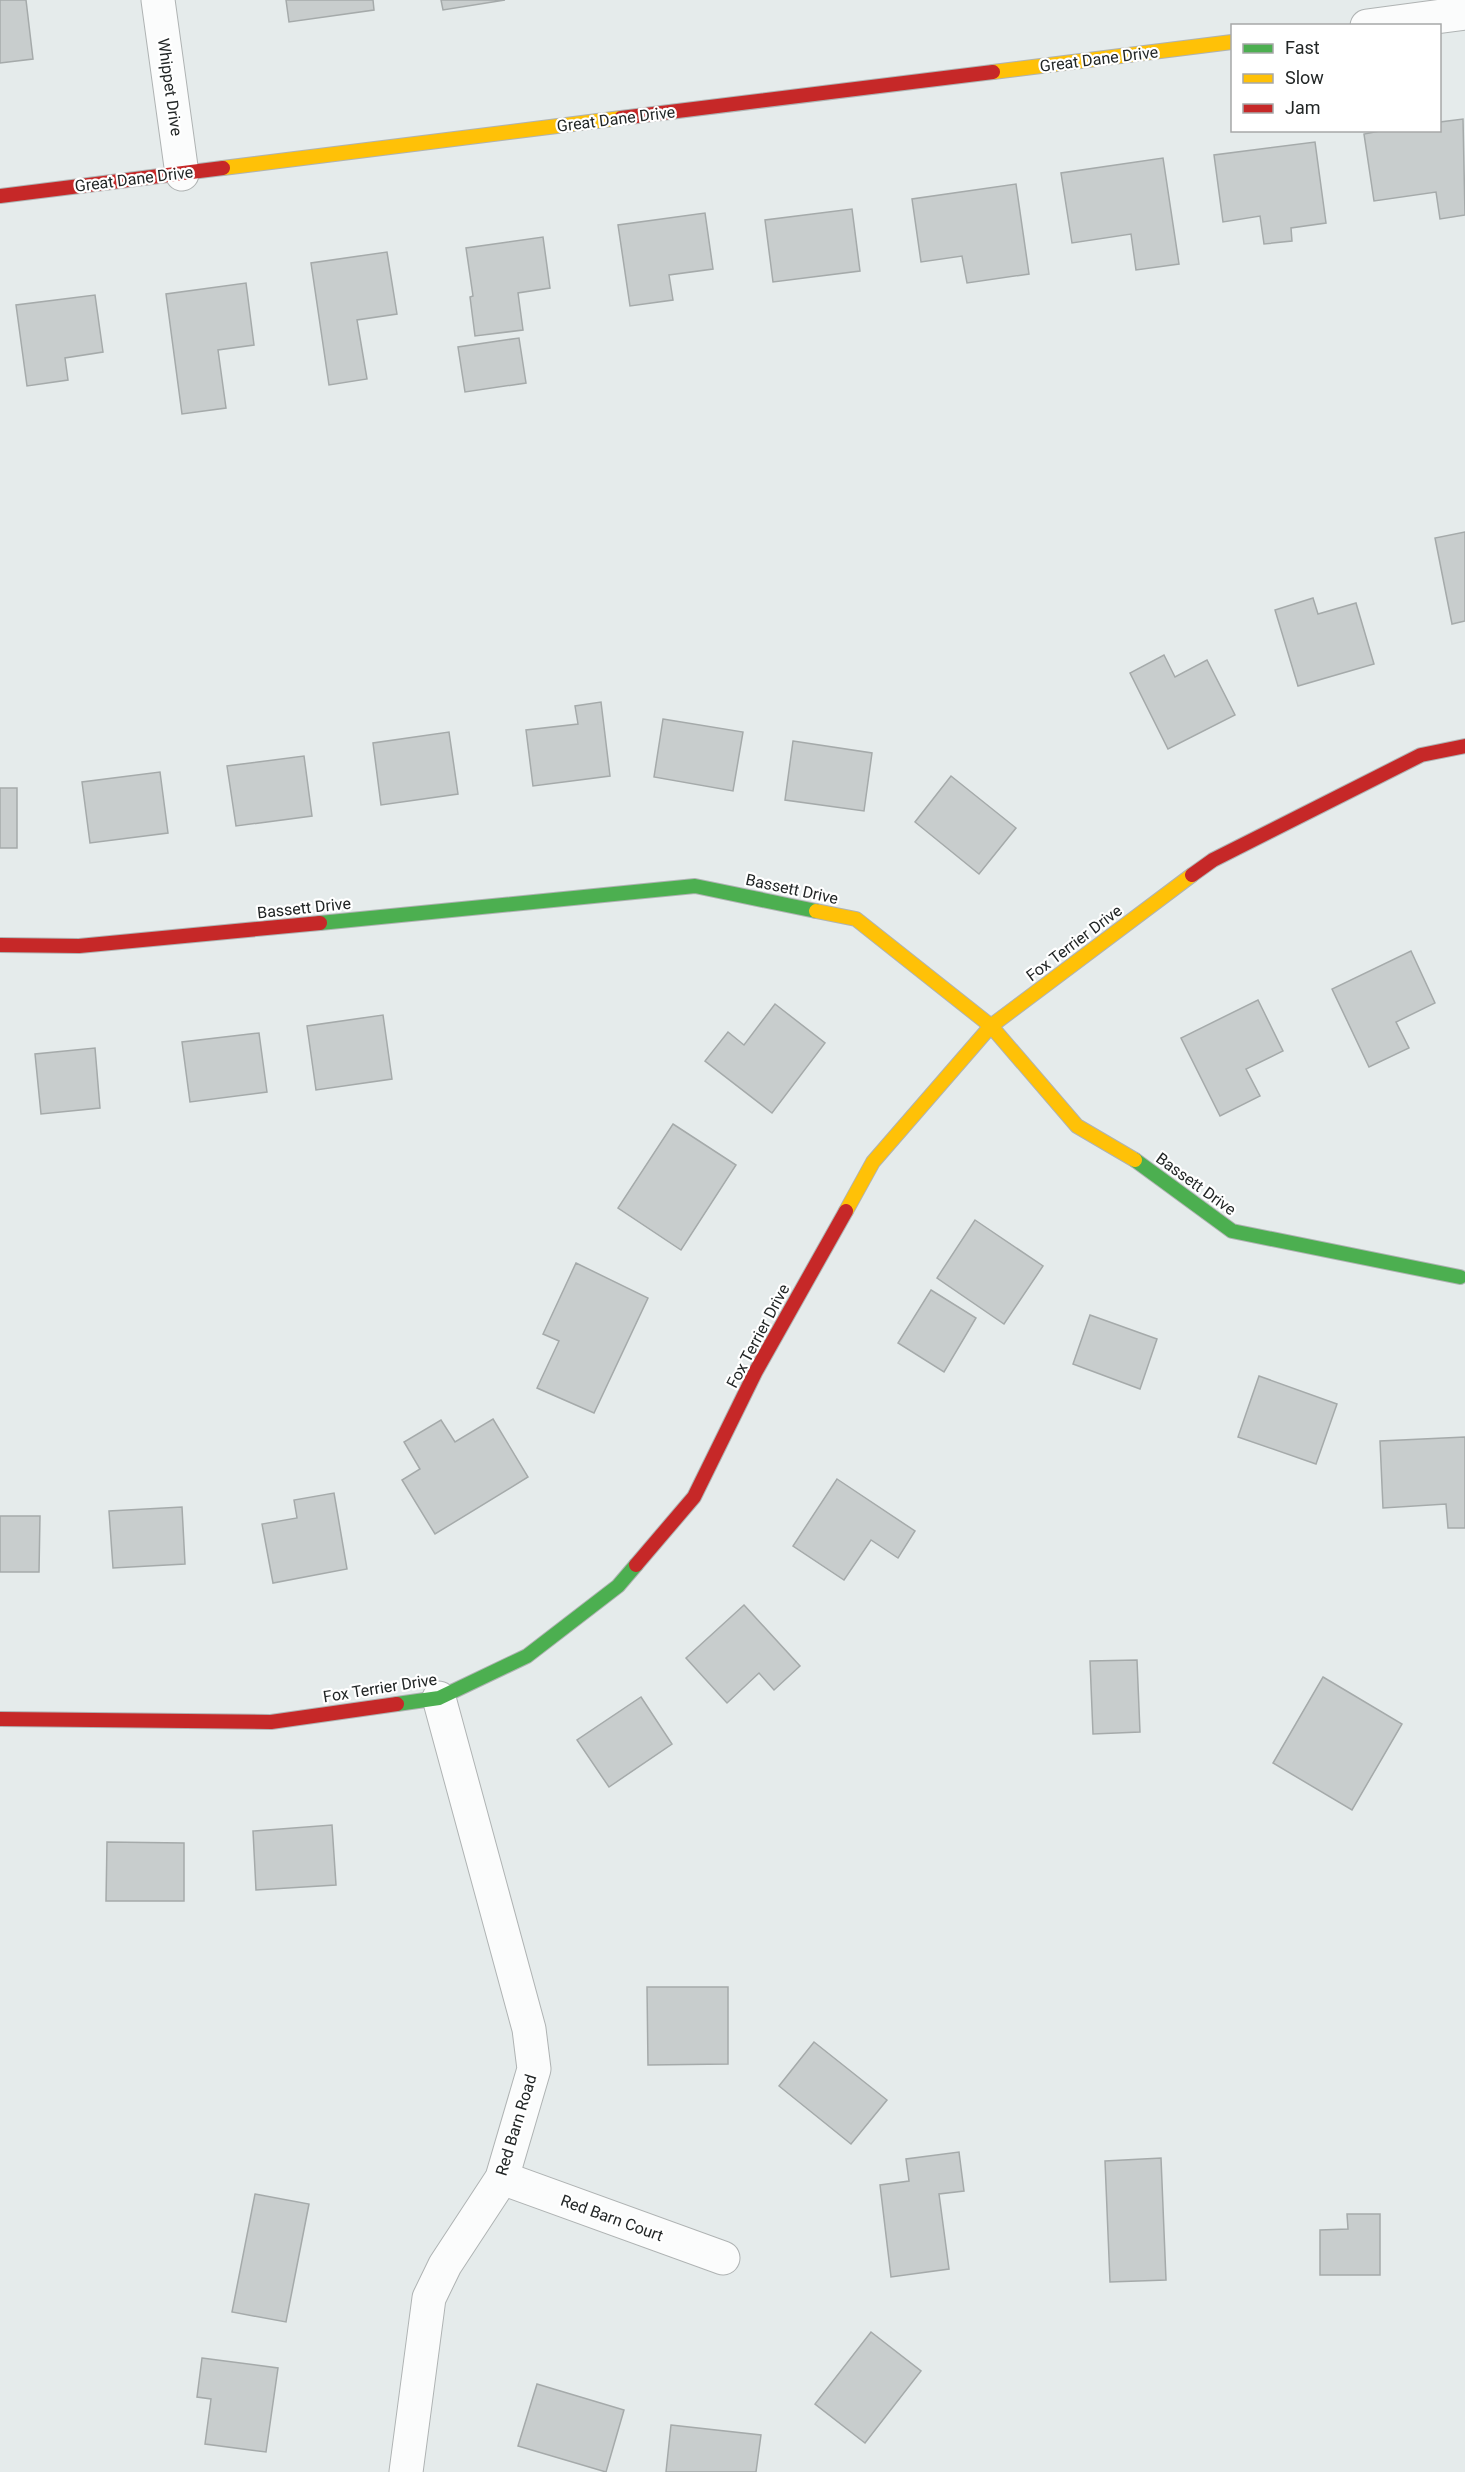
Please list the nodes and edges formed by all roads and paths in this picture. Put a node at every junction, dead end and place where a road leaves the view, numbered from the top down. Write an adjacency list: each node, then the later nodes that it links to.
1 (158, 0): 5 (street, Whippet Drive)
2 (1465, 13): 3 (street)
3 (1382, 24)
4 (1231, 42): 5 (street, Great Dane Drive)
5 (182, 174): 6 (street, Great Dane Drive)
6 (0, 196)
7 (1465, 746): 9 (street, Fox Terrier Drive)
8 (0, 945): 9 (street, Bassett Drive)
9 (991, 1026): 10 (street, Bassett Drive); 11 (street, Fox Terrier Drive)
10 (1460, 1277)
11 (439, 1698): 12 (street, Fox Terrier Drive); 13 (street, Red Barn Road)
12 (0, 1719)
13 (502, 2178): 14 (street, Red Barn Court); 15 (street, Red Barn Road)
14 (723, 2258)
15 (406, 2472)

